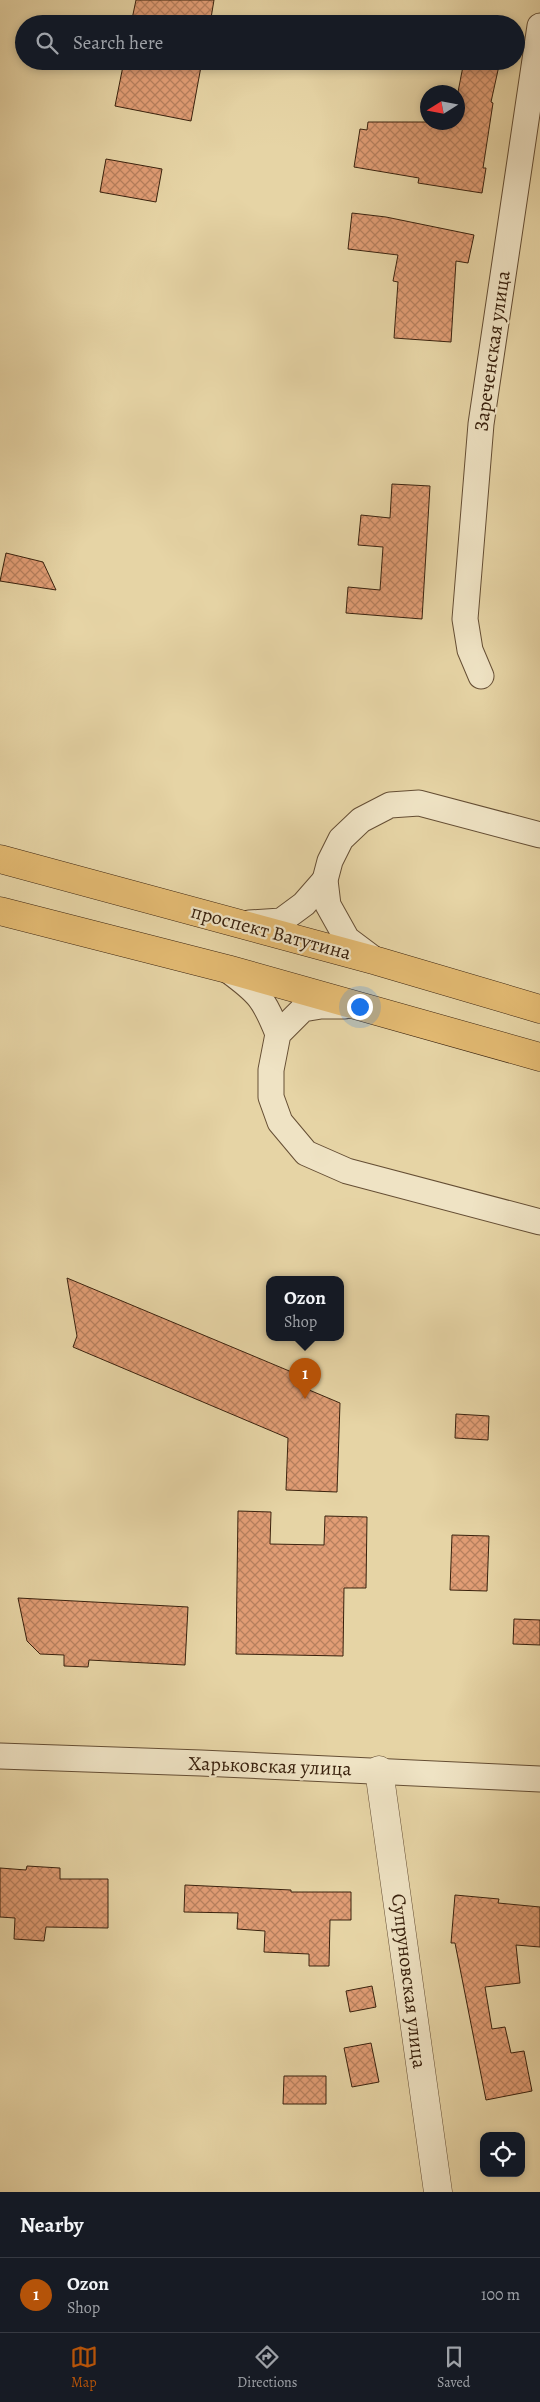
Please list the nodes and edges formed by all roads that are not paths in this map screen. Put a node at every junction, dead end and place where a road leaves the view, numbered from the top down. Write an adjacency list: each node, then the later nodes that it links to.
1 (540, 26): 2 (street, Зареченская улица)
2 (481, 676)
3 (540, 835): 5 (street)
4 (0, 859): 7 (main road, проспект Ватутина)
5 (324, 880): 7 (street); 8 (street)
6 (0, 911): 9 (main road)
7 (240, 923): 8 (main road, проспект Ватутина)
8 (377, 961): 11 (main road, проспект Ватутина)
9 (227, 969): 10 (main road); 12 (street)
10 (358, 1006): 12 (street); 13 (main road)
11 (540, 1009)
12 (278, 1034): 14 (street)
13 (540, 1057)
14 (540, 1222)
15 (0, 1756): 16 (street, Харьковская улица)
16 (379, 1770): 17 (street, Харьковская улица); 18 (street, Супруновская улица)
17 (540, 1779)
18 (438, 2192)

